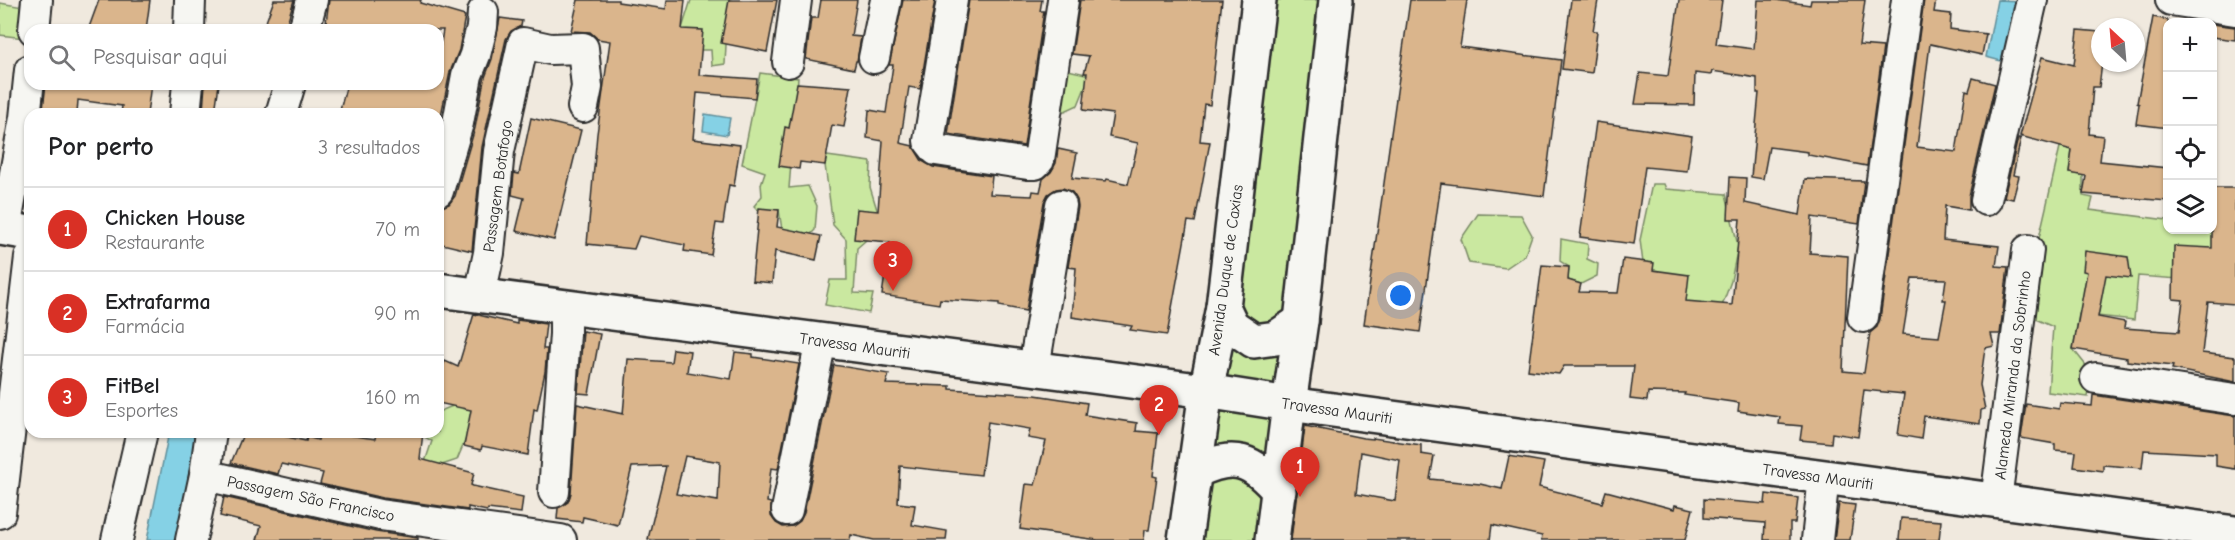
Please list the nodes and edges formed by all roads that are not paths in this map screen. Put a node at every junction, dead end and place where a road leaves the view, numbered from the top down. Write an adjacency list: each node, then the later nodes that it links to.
1 (37, 0): 15 (street)
2 (190, 0): 16 (street)
3 (312, 0): 17 (street)
4 (796, 0): 19 (street)
5 (886, 0): 18 (street)
6 (952, 0): 7 (street)
7 (1063, 0)
8 (1259, 0): 37 (main road, Avenida Duque de Caxias)
9 (1336, 0): 39 (main road)
10 (1907, 0): 38 (street)
11 (2032, 0): 29 (street)
12 (2171, 0): 13 (street)
13 (2235, 10)
14 (483, 12): 28 (street)
15 (35, 24)
16 (189, 24)
17 (306, 24)
18 (874, 58)
19 (788, 62)
20 (28, 90): 23 (street)
21 (187, 90): 24 (street)
22 (288, 90): 25 (street)
23 (26, 108)
24 (186, 108)
25 (283, 108)
26 (583, 108): 34 (street, Passagem Botafogo)
27 (24, 126): 31 (street)
28 (444, 171)
29 (1986, 200)
30 (1061, 205): 41 (street)
31 (12, 230)
32 (2028, 250): 53 (street, Alameda Miranda da Sobrinho)
33 (444, 291): 34 (main road, Travessa Mauriti)
34 (480, 295): 35 (main road, Travessa Mauriti)
35 (566, 306): 40 (main road, Travessa Mauriti); 52 (street)
36 (24, 308): 55 (street)
37 (1223, 308): 39 (main road); 43 (main road, Avenida Duque de Caxias)
38 (1863, 317)
39 (1301, 321): 45 (main road)
40 (821, 340): 41 (main road, Travessa Mauriti); 54 (street)
41 (1034, 368): 43 (main road, Travessa Mauriti)
42 (2096, 378): 44 (street)
43 (1206, 391): 45 (main road, Travessa Mauriti); 48 (main road, Avenida Duque de Caxias)
44 (2235, 399)
45 (1288, 404): 50 (main road, Travessa Mauriti); 51 (main road)
46 (141, 438): 57 (street)
47 (210, 438): 49 (street)
48 (1196, 471): 51 (main road); 60 (main road, Avenida Duque de Caxias)
49 (205, 475): 58 (street); 59 (street, Passagem São Francisco)
50 (1824, 477): 53 (main road, Travessa Mauriti); 62 (street)
51 (1279, 491): 61 (main road)
52 (554, 492)
53 (1996, 501): 56 (main road, Travessa Mauriti)
54 (787, 510)
55 (0, 513)
56 (2235, 533)
57 (117, 540)
58 (191, 540)
59 (561, 540)
60 (1185, 540)
61 (1272, 540)
62 (1817, 540)

